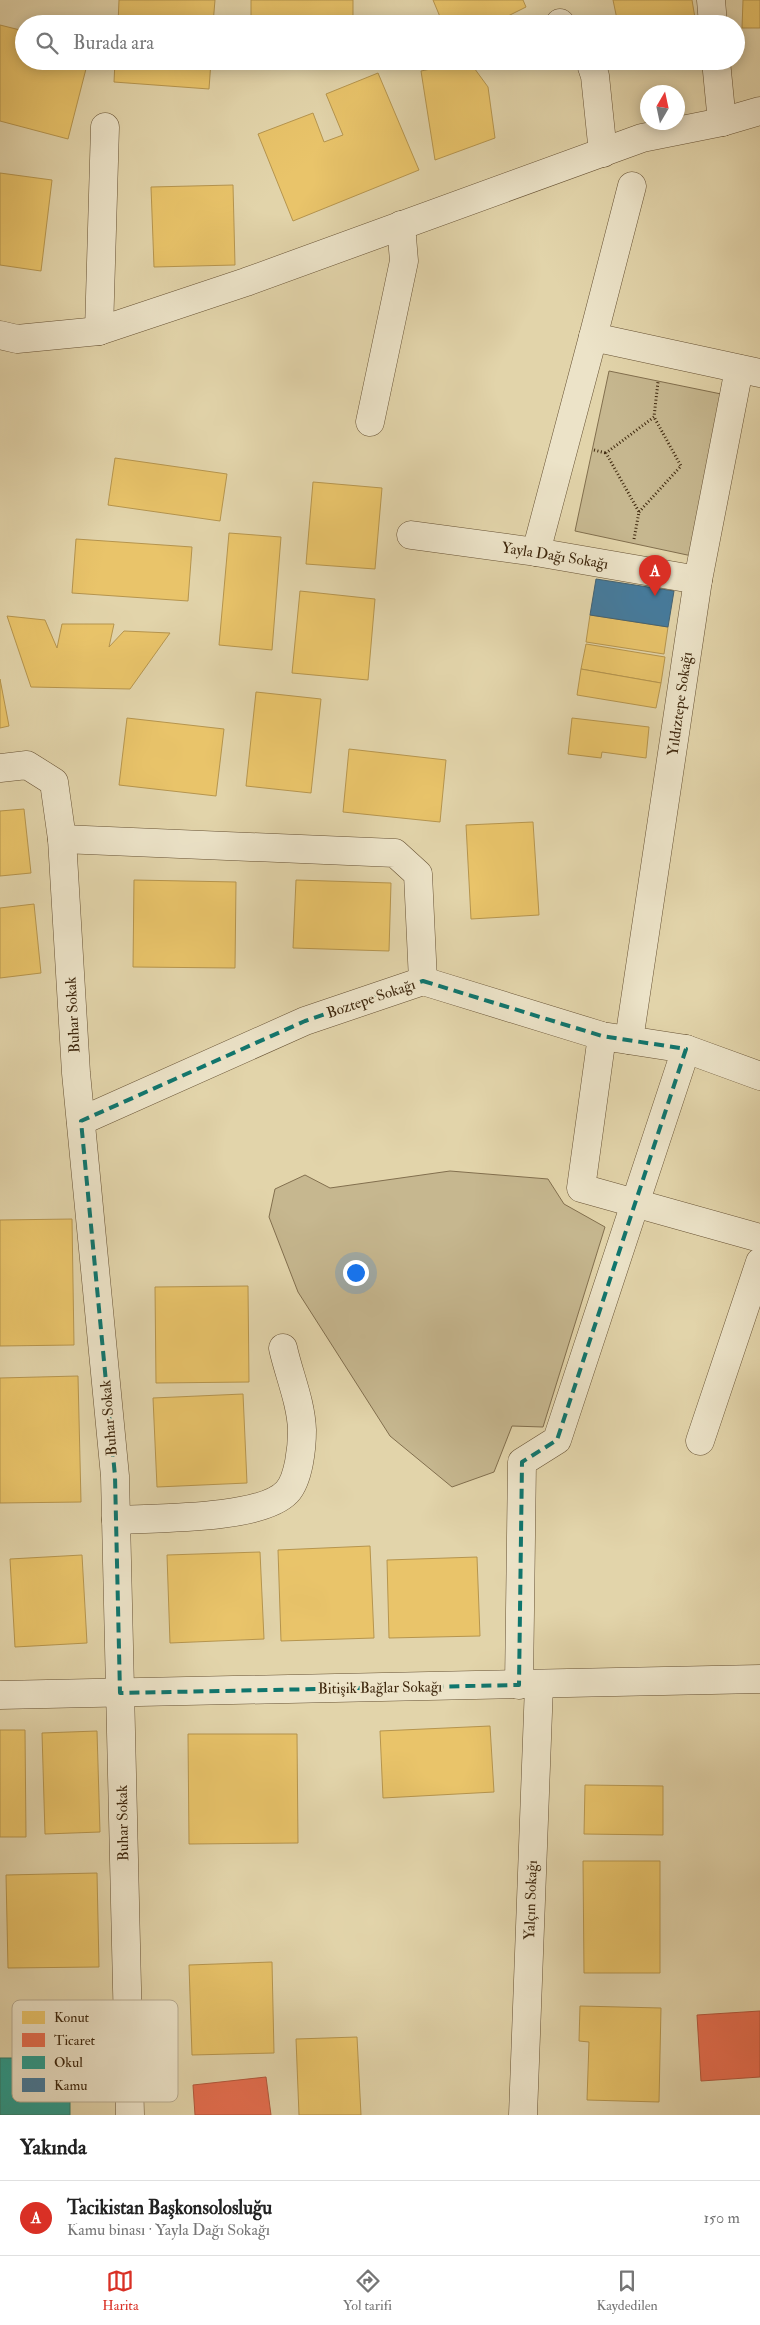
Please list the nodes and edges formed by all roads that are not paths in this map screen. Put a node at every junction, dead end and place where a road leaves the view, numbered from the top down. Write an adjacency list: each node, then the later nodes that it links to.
1 (711, 0): 2 (street)
2 (712, 15)
3 (593, 70): 8 (street)
4 (717, 70): 6 (street)
5 (760, 110): 6 (street)
6 (722, 122): 8 (street)
7 (105, 127): 11 (street)
8 (602, 153): 10 (street)
9 (632, 186): 13 (street)
10 (401, 224): 11 (street); 15 (street)
11 (99, 331): 12 (street)
12 (0, 335)
13 (593, 337): 14 (street); 17 (street)
14 (750, 371): 18 (street, Yıldıztepe Sokağı)
15 (370, 422)
16 (411, 535): 17 (street, Yayla Dağı Sokağı)
17 (536, 552): 18 (street, Yayla Dağı Sokağı)
18 (698, 580): 23 (street, Yıldıztepe Sokağı)
19 (0, 768): 20 (street, Buhar Sokak)
20 (62, 839): 21 (street); 26 (street, Buhar Sokak)
21 (423, 981): 22 (street, Boztepe Sokağı); 26 (street, Boztepe Sokağı)
22 (602, 1036): 23 (street, Boztepe Sokağı); 27 (street)
23 (629, 1040): 24 (street, Boztepe Sokağı)
24 (686, 1049): 25 (street, Boztepe Sokağı); 27 (street)
25 (760, 1076)
26 (81, 1121): 32 (street, Buhar Sokak)
27 (636, 1202): 28 (street); 34 (street, Yalçın Sokağı)
28 (760, 1238)
29 (760, 1262): 31 (street)
30 (283, 1348): 32 (street)
31 (700, 1441)
32 (116, 1520): 35 (street, Buhar Sokak)
33 (760, 1680): 34 (street, Bitişik Bağlar Sokağı)
34 (529, 1685): 35 (street, Bitişik Bağlar Sokağı); 40 (street, Yalçın Sokağı)
35 (120, 1693): 36 (street, Bitişik Bağlar Sokağı); 37 (street, Buhar Sokak)
36 (0, 1695)
37 (127, 2000)
38 (130, 2102): 39 (street, Buhar Sokak)
39 (130, 2115)
40 (523, 2115)

